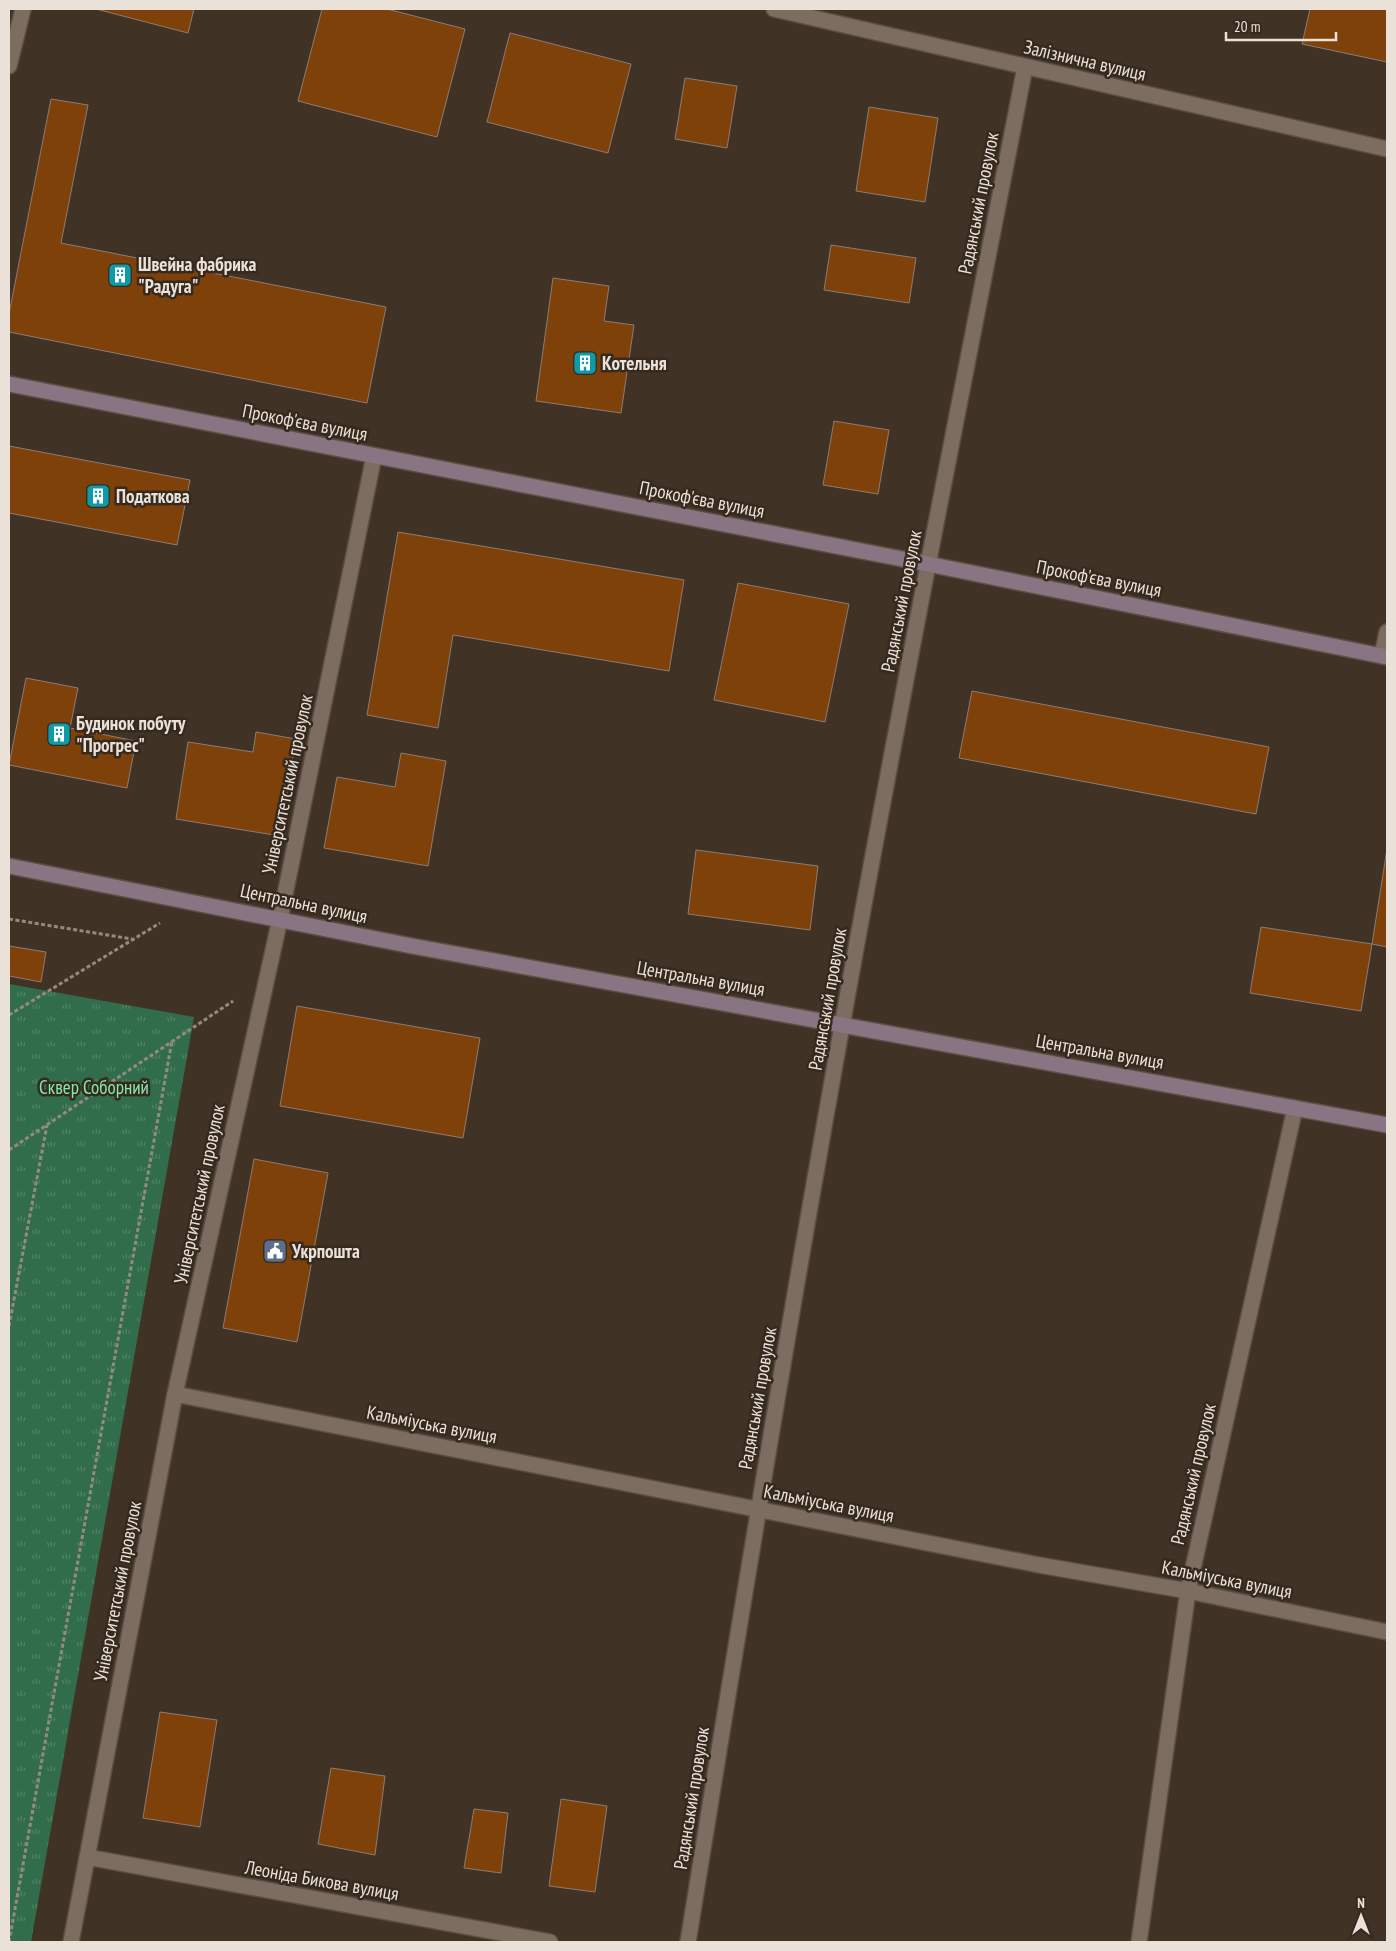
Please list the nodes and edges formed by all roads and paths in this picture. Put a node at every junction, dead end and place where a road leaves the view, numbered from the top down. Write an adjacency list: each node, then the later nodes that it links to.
1 (23, 9): 3 (street)
2 (774, 9): 4 (street, Залізнична вулиця)
3 (9, 66)
4 (1025, 67): 5 (street, Залізнична вулиця); 8 (street, Радянський провулок)
5 (1387, 149)
6 (9, 384): 7 (street, Прокоф'єва вулиця)
7 (374, 456): 8 (street, Прокоф'єва вулиця); 14 (street, Університетський провулок)
8 (928, 564): 10 (street, Прокоф'єва вулиця); 18 (street, Радянський провулок)
9 (1387, 632): 10 (street)
10 (1385, 656)
11 (9, 866): 12 (street, Центральна вулиця)
12 (195, 901): 14 (street, Центральна вулиця); 15 (path)
13 (9, 919): 15 (path)
14 (280, 919): 16 (street, Університетський провулок); 18 (street, Центральна вулиця)
15 (133, 940): 17 (path)
16 (267, 979): 19 (path); 25 (street, Університетський провулок)
17 (9, 1015)
18 (842, 1024): 20 (street, Центральна вулиця); 26 (street, Радянський провулок)
19 (172, 1041): 21 (path); 30 (path)
20 (1295, 1108): 22 (street, Центральна вулиця); 27 (street, Радянський провулок)
21 (47, 1124): 23 (path); 24 (path)
22 (1387, 1125)
23 (9, 1150)
24 (9, 1326)
25 (175, 1394): 26 (street, Кальміуська вулиця); 29 (street, Університетський провулок)
26 (758, 1509): 27 (street, Кальміуська вулиця); 33 (street, Радянський провулок)
27 (1188, 1591): 28 (street, Кальміуська вулиця); 34 (street, Радянський провулок)
28 (1387, 1632)
29 (87, 1857): 31 (street, Університетський провулок); 32 (street, Леоніда Бикова вулиця)
30 (9, 1942)
31 (71, 1942)
32 (550, 1942)
33 (688, 1942)
34 (1139, 1942)

